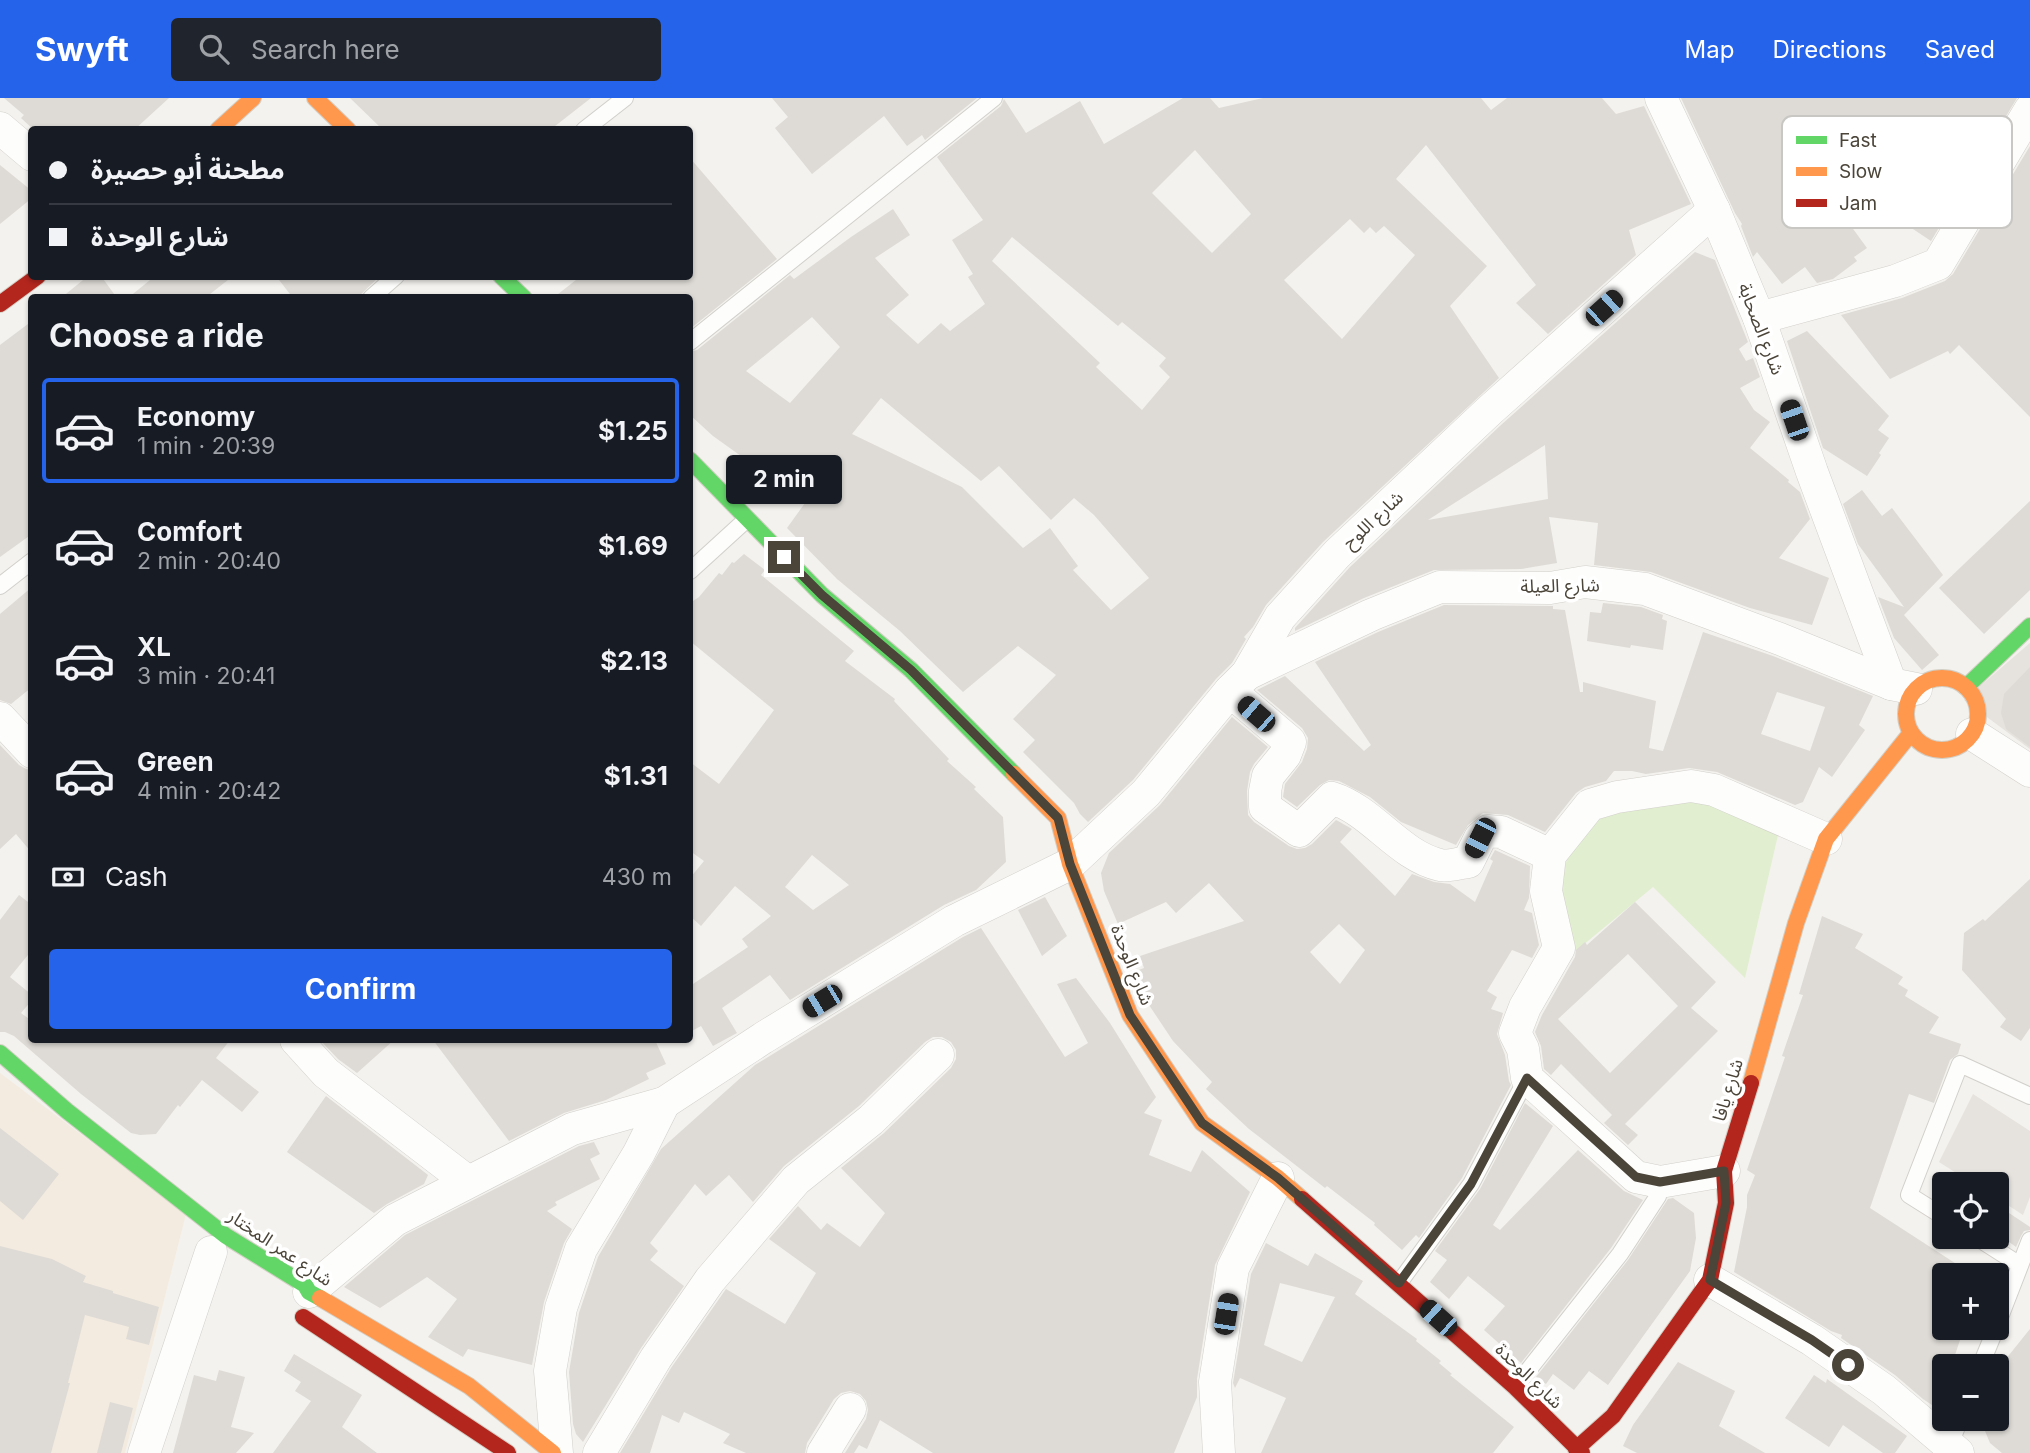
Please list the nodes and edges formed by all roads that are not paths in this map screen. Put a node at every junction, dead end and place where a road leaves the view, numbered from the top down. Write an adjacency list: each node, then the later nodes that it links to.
1 (253, 98): 7 (main road)
2 (315, 98): 8 (main road)
3 (625, 98): 9 (lane)
4 (994, 98): 22 (lane)
5 (1661, 98): 13 (street, شارع الصحابة)
6 (2030, 110): 11 (street)
7 (222, 126)
8 (344, 126)
9 (589, 126)
10 (0, 128): 12 (street)
11 (2012, 140)
12 (28, 152)
13 (1714, 210): 21 (street, شارع الصحابة); 29 (street, شارع اللوح)
14 (1960, 228): 21 (street)
15 (33, 280): 20 (main road)
16 (391, 280): 18 (lane)
17 (505, 280): 19 (main road)
18 (376, 294)
19 (520, 294)
20 (0, 304)
21 (1759, 318): 30 (street, شارع الصحابة)
22 (693, 340)
23 (693, 463): 24 (main road, شارع الوحدة)
24 (747, 519): 26 (lane); 39 (main road, شارع الوحدة)
25 (28, 564): 27 (lane)
26 (693, 568)
27 (0, 586)
28 (2030, 626): 31 (main road)
29 (1238, 683): 30 (street, شارع العيلة); 38 (street); 39 (street, شارع اللوح)
30 (1903, 686): 31 (main road); 33 (main road)
31 (1966, 687): 34 (main road)
32 (0, 718): 35 (street)
33 (1911, 733): 34 (main road); 37 (main road, شارع يافا)
34 (1972, 734): 36 (street)
35 (28, 748)
36 (2030, 771)
37 (1825, 839): 38 (street); 46 (main road, شارع يافا)
38 (1550, 855): 43 (street)
39 (1070, 864): 45 (street, شارع اللوح); 47 (main road, شارع الوحدة)
40 (299, 1043): 48 (street)
41 (0, 1053): 58 (main road, شارع عمر المختار)
42 (937, 1055): 66 (street)
43 (1527, 1078): 49 (street); 56 (lane)
44 (2030, 1096): 50 (lane)
45 (664, 1103): 48 (street); 65 (street)
46 (1724, 1171): 49 (street); 55 (main road, شارع يافا)
47 (1278, 1178): 56 (main road, شارع الوحدة); 68 (street)
48 (467, 1181): 58 (street)
49 (1660, 1182): 59 (lane)
50 (1932, 1209)
51 (2030, 1240): 54 (lane)
52 (1995, 1249): 54 (lane)
53 (211, 1251): 63 (street)
54 (2020, 1265): 57 (lane)
55 (1710, 1280): 61 (street); 62 (main road, شارع يافا)
56 (1399, 1283): 59 (main road, شارع الوحدة)
57 (2009, 1293)
58 (301, 1301): 64 (main road, شارع عمر المختار); 65 (main road, شارع عمر المختار)
59 (1515, 1387): 62 (main road, شارع الوحدة)
60 (850, 1409): 67 (street)
61 (1956, 1440)
62 (1577, 1452)
63 (144, 1453)
64 (508, 1453)
65 (555, 1453)
66 (599, 1453)
67 (823, 1453)
68 (1219, 1453)

